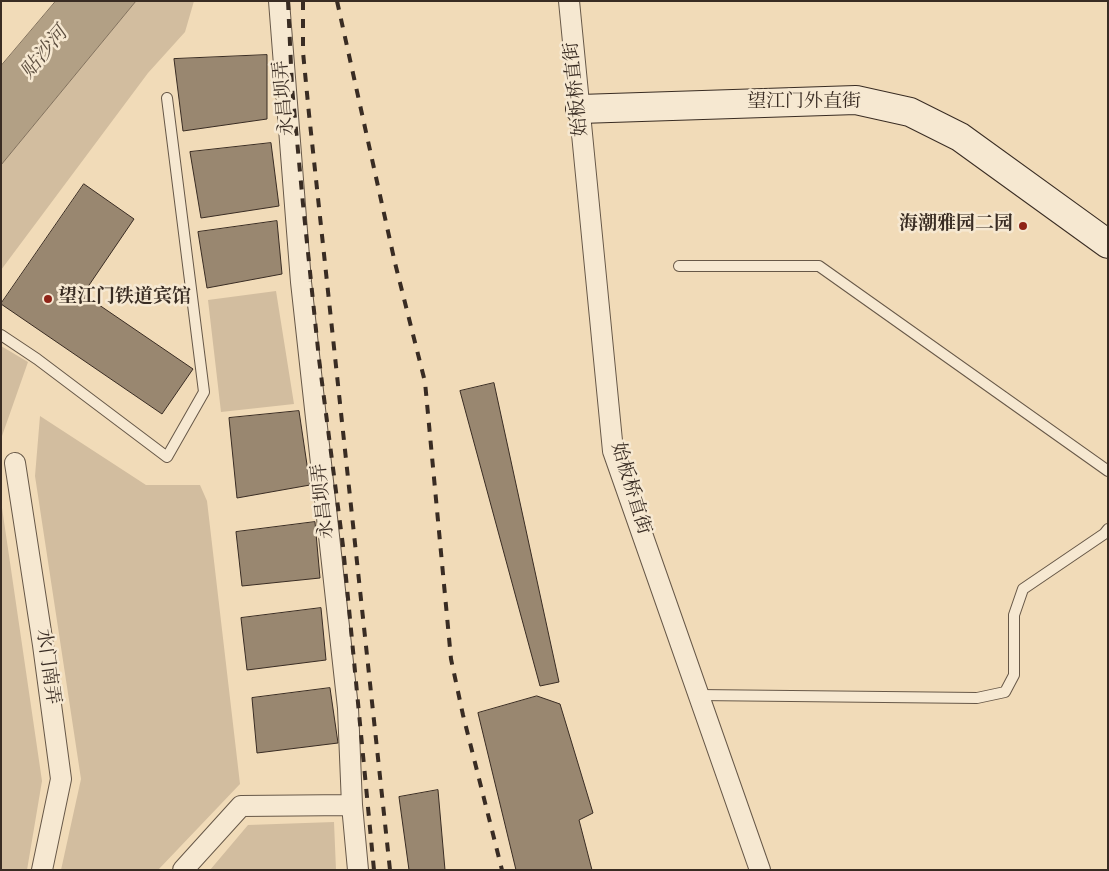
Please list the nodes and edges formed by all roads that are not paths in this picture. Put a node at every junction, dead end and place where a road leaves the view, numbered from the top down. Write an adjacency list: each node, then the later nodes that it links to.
1 (279, 1): 12 (street, 永昌坝弄)
2 (569, 1): 4 (street, 始板桥直街)
3 (168, 98): 7 (lane)
4 (580, 109): 5 (street, 望江门外直街); 11 (street, 始板桥直街)
5 (1108, 244)
6 (679, 266): 9 (lane)
7 (1, 335)
8 (15, 463): 13 (street, 水门南弄)
9 (1108, 471)
10 (1108, 529): 11 (lane)
11 (698, 695): 16 (street, 始板桥直街)
12 (352, 804): 14 (street); 15 (street, 永昌坝弄)
13 (42, 870)
14 (183, 870)
15 (358, 870)
16 (760, 870)

